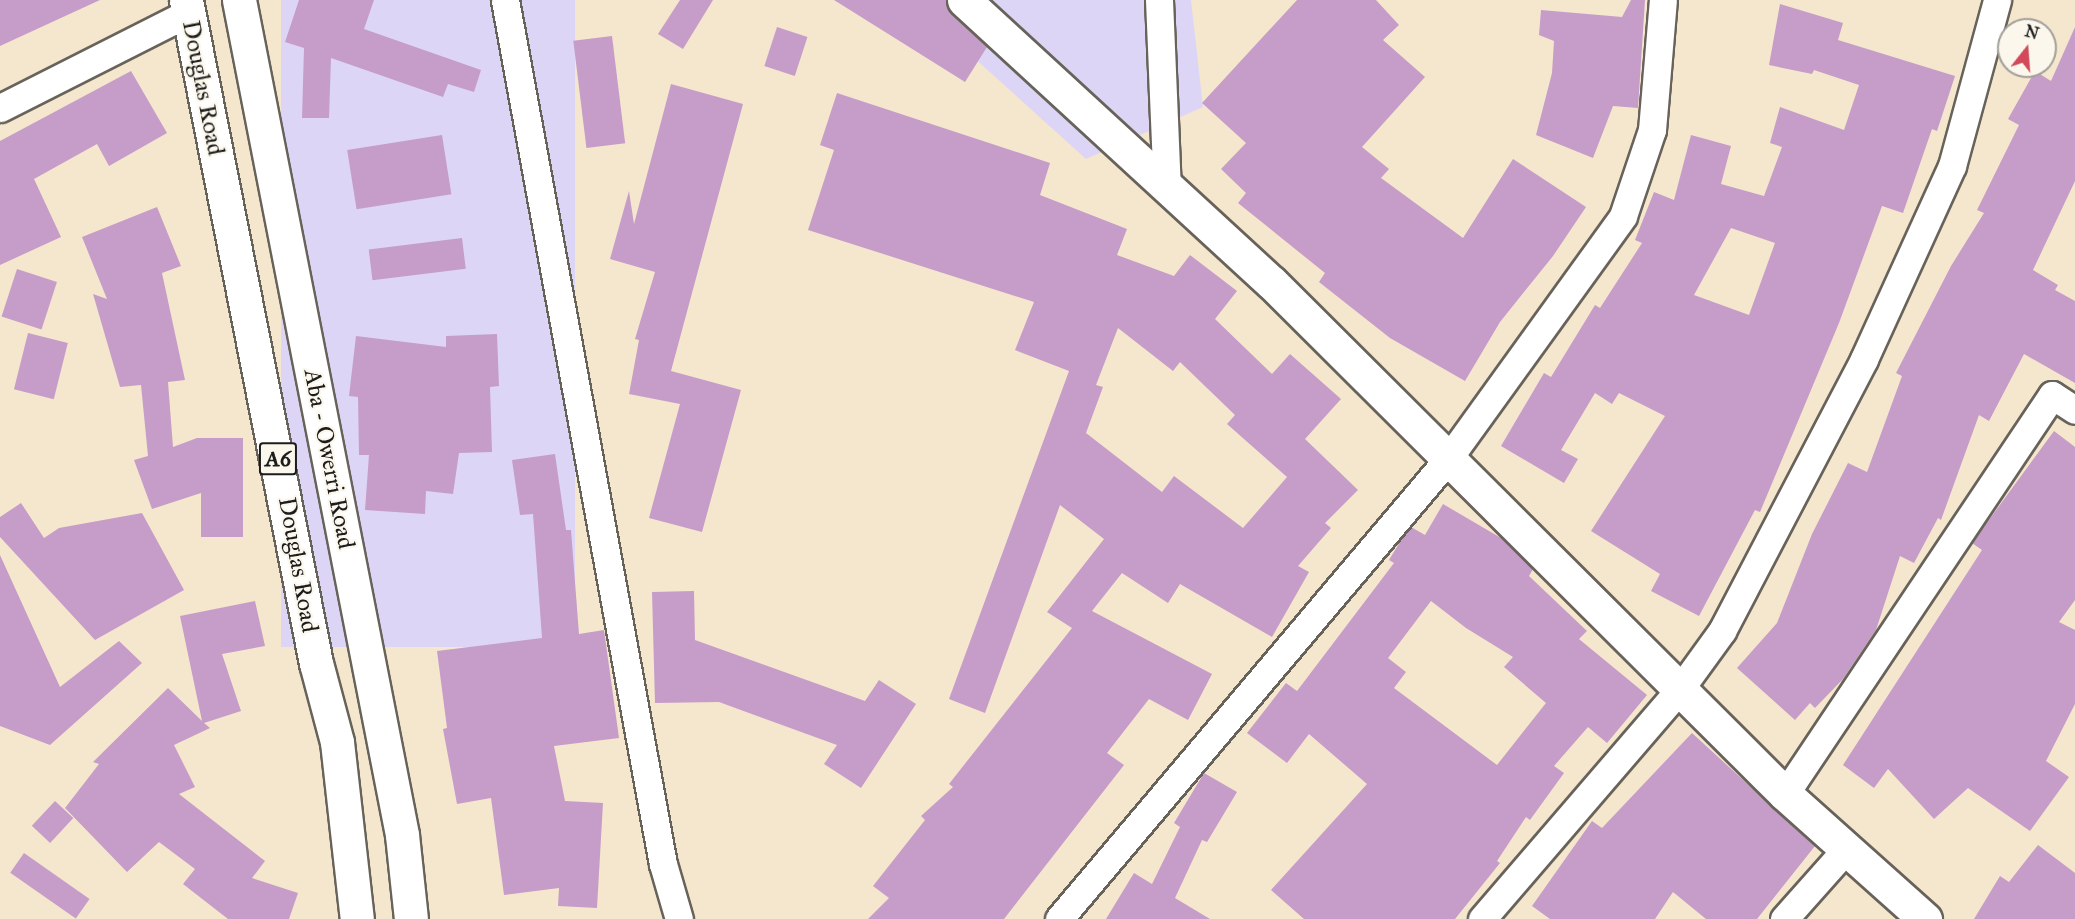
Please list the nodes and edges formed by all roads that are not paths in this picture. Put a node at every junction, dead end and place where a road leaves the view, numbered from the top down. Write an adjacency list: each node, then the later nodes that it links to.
1 (238, 0): 12 (main road, Aba - Owerri Road / A6)
2 (504, 0): 19 (street)
3 (964, 0): 9 (main road)
4 (1159, 0): 9 (street)
5 (1663, 0): 11 (street)
6 (1997, 0): 14 (street)
7 (187, 7): 8 (street); 13 (main road, Douglas Road / A6)
8 (0, 108)
9 (1167, 190): 11 (main road)
10 (2075, 410): 15 (street)
11 (1448, 459): 14 (main road); 20 (street)
12 (366, 648): 13 (main road); 18 (main road, Aba - Owerri Road / A6)
13 (316, 663): 17 (main road, Douglas Road / A6)
14 (1680, 689): 15 (main road); 21 (street)
15 (1785, 794): 16 (main road)
16 (1847, 848): 22 (street); 23 (main road)
17 (357, 919)
18 (411, 919)
19 (679, 919)
20 (1059, 919)
21 (1482, 919)
22 (1784, 919)
23 (1925, 919)

